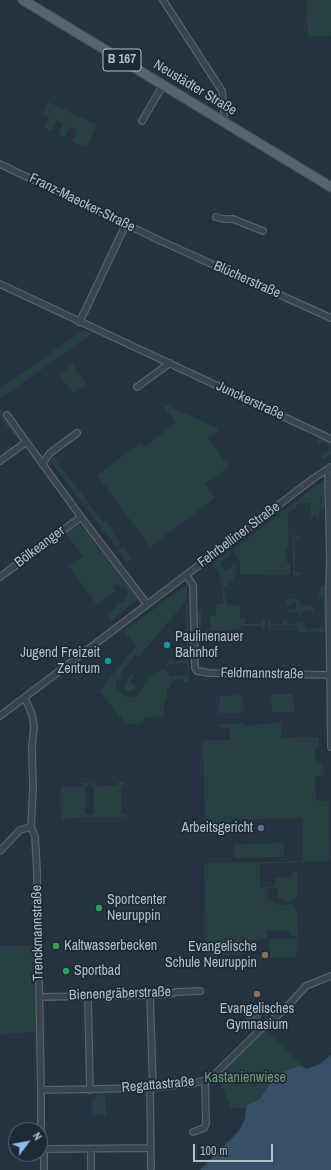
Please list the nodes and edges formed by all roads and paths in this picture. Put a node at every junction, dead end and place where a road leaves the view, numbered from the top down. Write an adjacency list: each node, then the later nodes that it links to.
1 (24, 0): 3 (main road, Neustädter Straße / B 167)
2 (163, 0): 4 (street)
3 (163, 85): 4 (main road, Neustädter Straße / B 167); 5 (street)
4 (221, 120): 7 (main road, Neustädter Straße / B 167)
5 (142, 121)
6 (0, 164): 9 (street, Franz-Maecker-Straße)
7 (331, 187)
8 (216, 217): 10 (street)
9 (126, 224): 11 (street, Franz-Maecker-Straße); 14 (street)
10 (263, 231)
11 (163, 242): 13 (street, Blücherstraße)
12 (0, 284): 14 (street, Junckerstraße)
13 (331, 318)
14 (79, 322): 15 (street, Junckerstraße)
15 (170, 364): 16 (street); 19 (street, Junckerstraße)
16 (137, 387)
17 (7, 415): 20 (street)
18 (77, 432): 22 (street)
19 (331, 439)
20 (26, 442): 21 (street); 22 (street)
21 (0, 461)
22 (42, 464): 24 (street)
23 (329, 468): 25 (street); 26 (street, Fehrbelliner Straße)
24 (81, 517): 27 (street, Bölkeanger); 28 (street)
25 (330, 521): 29 (street)
26 (186, 574): 28 (street, Fehrbelliner Straße); 29 (street, Feldmannstraße)
27 (0, 577)
28 (147, 604): 30 (street, Fehrbelliner Straße)
29 (331, 675): 32 (street)
30 (24, 698): 31 (street, Fehrbelliner Straße); 34 (street, Trenckmannstraße)
31 (0, 716)
32 (331, 737): 33 (street)
33 (331, 748)
34 (31, 827): 35 (street); 40 (street, Trenckmannstraße)
35 (0, 851)
36 (331, 976): 41 (street, Regattastraße)
37 (200, 992): 38 (street, Bienengräberstraße)
38 (150, 995): 39 (street, Bienengräberstraße); 42 (street)
39 (88, 996): 40 (street, Bienengräberstraße); 44 (street)
40 (40, 997): 43 (street, Trenckmannstraße)
41 (205, 1080): 42 (street, Regattastraße); 46 (street)
42 (151, 1088): 44 (street, Regattastraße); 47 (street)
43 (41, 1090): 44 (street, Regattastraße); 45 (street, Trenckmannstraße)
44 (90, 1090)
45 (41, 1122)
46 (193, 1132)
47 (150, 1148): 49 (street); 50 (street)
48 (48, 1149): 49 (street)
49 (91, 1149): 51 (street)
50 (151, 1168)
51 (91, 1170)

